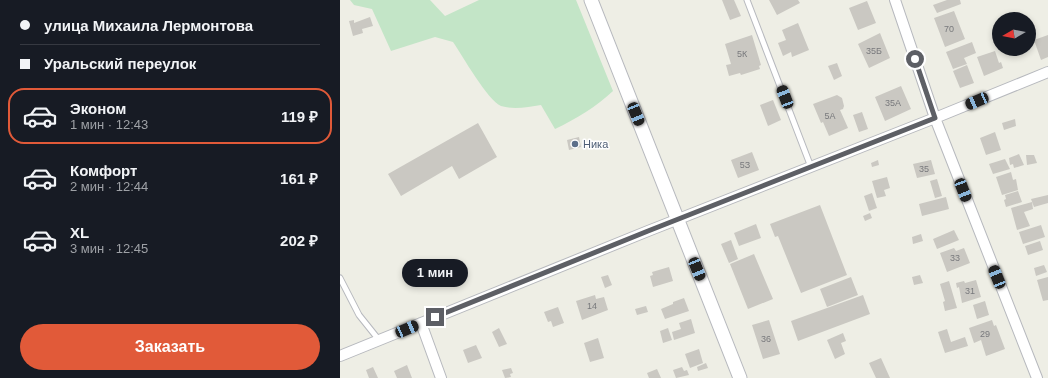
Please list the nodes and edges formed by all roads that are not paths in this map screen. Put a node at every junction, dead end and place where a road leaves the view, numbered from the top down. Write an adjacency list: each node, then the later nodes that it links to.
1 (591, 0): 7 (street)
2 (747, 0): 6 (lane)
3 (895, 0): 5 (street)
4 (1048, 72): 5 (street)
5 (935, 118): 6 (street); 14 (street)
6 (811, 167): 7 (street)
7 (677, 220): 9 (street); 13 (street)
8 (340, 278): 10 (lane)
9 (421, 323): 10 (street); 12 (street)
10 (379, 340): 11 (street)
11 (340, 356)
12 (441, 378)
13 (740, 378)
14 (1037, 378)

